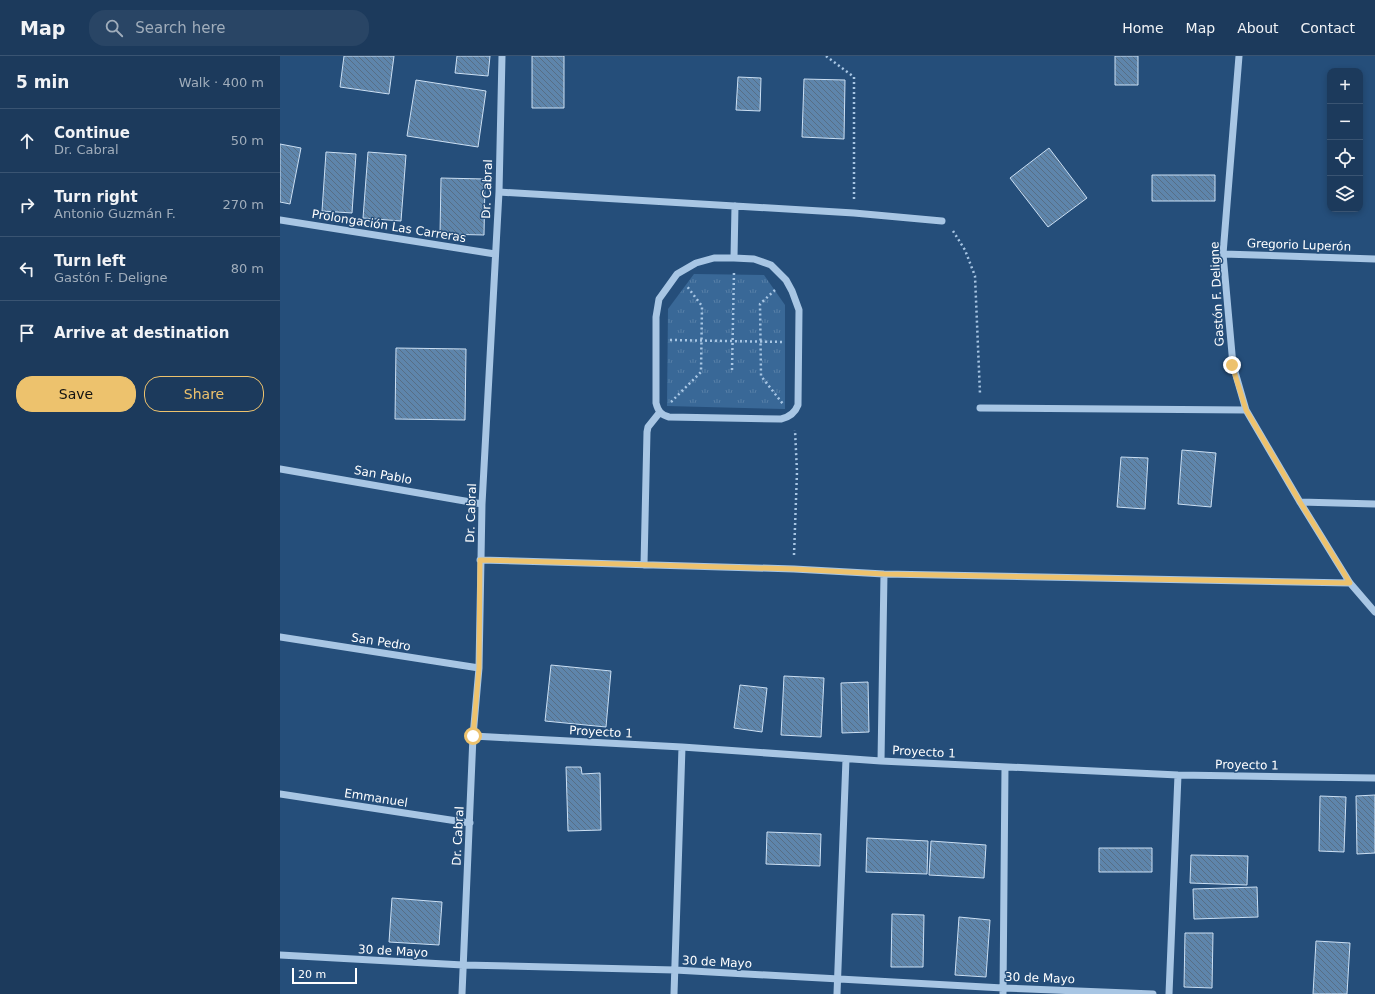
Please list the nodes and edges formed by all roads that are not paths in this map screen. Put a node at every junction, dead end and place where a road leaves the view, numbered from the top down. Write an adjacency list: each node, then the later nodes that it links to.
1 (502, 56): 3 (street, Dr. Cabral)
2 (1239, 56): 8 (street, Gastón F. Deligne)
3 (499, 192): 4 (street); 7 (street, Dr. Cabral)
4 (735, 206): 6 (street); 9 (street)
5 (280, 220): 7 (street, Prolongación Las Carreras)
6 (942, 221)
7 (495, 254): 16 (street, Dr. Cabral)
8 (1223, 254): 10 (street, Gregorio Luperón); 12 (street, Gastón F. Deligne)
9 (734, 258): 13 (street); 13 (street)
10 (1375, 259)
11 (980, 408): 12 (street)
12 (1246, 410): 15 (street, Gastón F. Deligne)
13 (660, 412): 19 (street)
14 (280, 469): 16 (street, San Pablo)
15 (1300, 502): 17 (street); 21 (street, Gastón F. Deligne)
16 (482, 504): 18 (street, Dr. Cabral)
17 (1375, 504)
18 (480, 560): 19 (street); 24 (street, Dr. Cabral)
19 (644, 565): 20 (street)
20 (884, 574): 21 (street); 28 (street)
21 (1350, 583): 22 (street, Gastón F. Deligne)
22 (1375, 612)
23 (280, 637): 24 (street, San Pedro)
24 (479, 668): 25 (street, Dr. Cabral)
25 (473, 736): 26 (street, Proyecto 1); 33 (street, Dr. Cabral)
26 (682, 747): 27 (street, Proyecto 1); 36 (street)
27 (846, 759): 28 (street, Proyecto 1); 37 (street)
28 (881, 761): 29 (street, Proyecto 1)
29 (1006, 767): 30 (street, Proyecto 1); 38 (street)
30 (1178, 775): 31 (street, Proyecto 1); 43 (street)
31 (1375, 778)
32 (280, 794): 33 (street, Emmanuel)
33 (470, 823): 35 (street, Dr. Cabral)
34 (280, 955): 35 (street, 30 de Mayo)
35 (463, 965): 36 (street, 30 de Mayo); 39 (street, Dr. Cabral)
36 (675, 970): 37 (street, 30 de Mayo); 40 (street)
37 (838, 978): 38 (street, 30 de Mayo); 41 (street)
38 (1003, 991): 42 (street, 30 de Mayo)
39 (462, 994)
40 (674, 994)
41 (837, 994)
42 (1153, 994)
43 (1169, 994)

